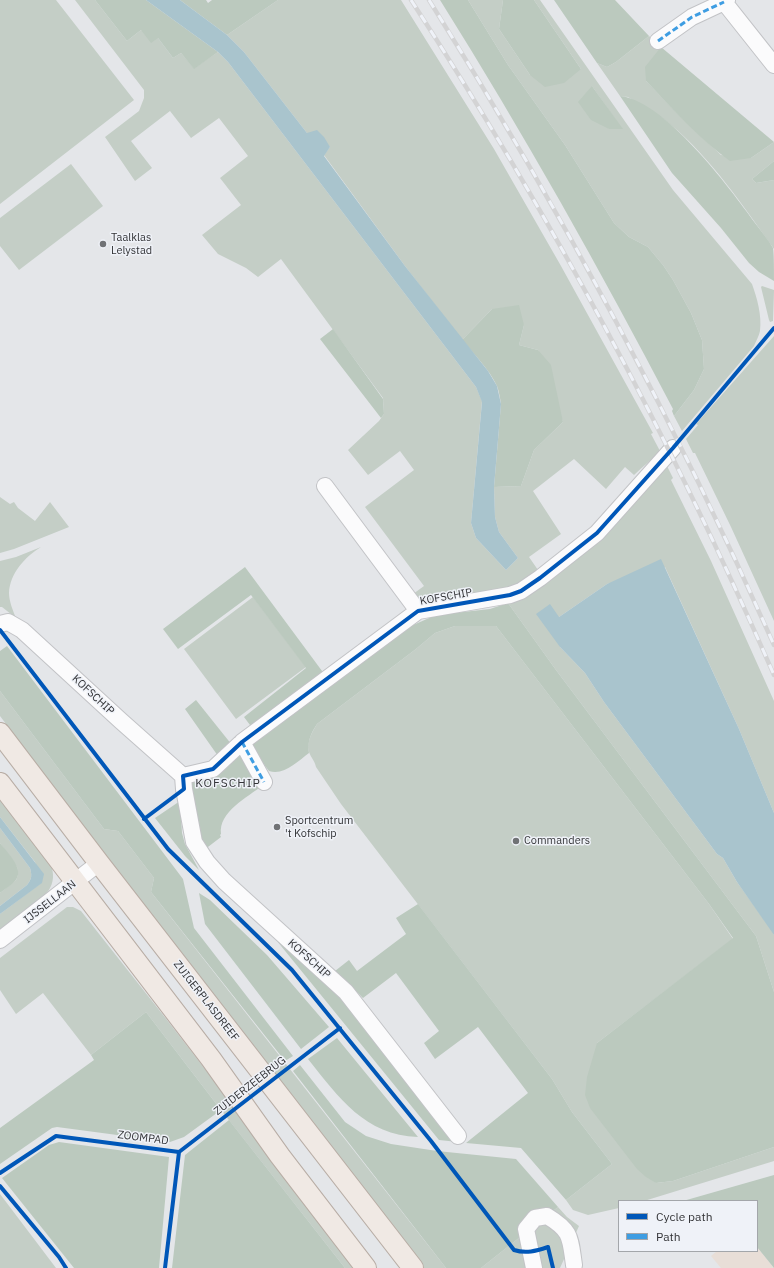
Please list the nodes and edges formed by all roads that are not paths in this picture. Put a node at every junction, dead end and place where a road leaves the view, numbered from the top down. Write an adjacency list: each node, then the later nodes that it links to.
1 (725, 1): 2 (street); 3 (street)
2 (658, 41)
3 (774, 66)
4 (673, 448): 6 (street, KOFSCHIP)
5 (325, 486): 6 (street, KOFSCHIP)
6 (418, 611): 9 (street, KOFSCHIP)
7 (0, 624): 10 (street, KOFSCHIP)
8 (0, 732): 13 (main road, ZUIGERPLASDREEF)
9 (242, 742): 10 (street, KOFSCHIP); 11 (street)
10 (183, 776): 16 (street, KOFSCHIP)
11 (264, 782)
12 (0, 783): 14 (main road)
13 (99, 863): 14 (street, IJSSELLAAN); 19 (main road, ZUIGERPLASDREEF)
14 (76, 882): 15 (street, IJSSELLAAN); 18 (main road)
15 (0, 940)
16 (458, 1136)
17 (574, 1265): 20 (street)
18 (366, 1268)
19 (413, 1268)
20 (534, 1268)

